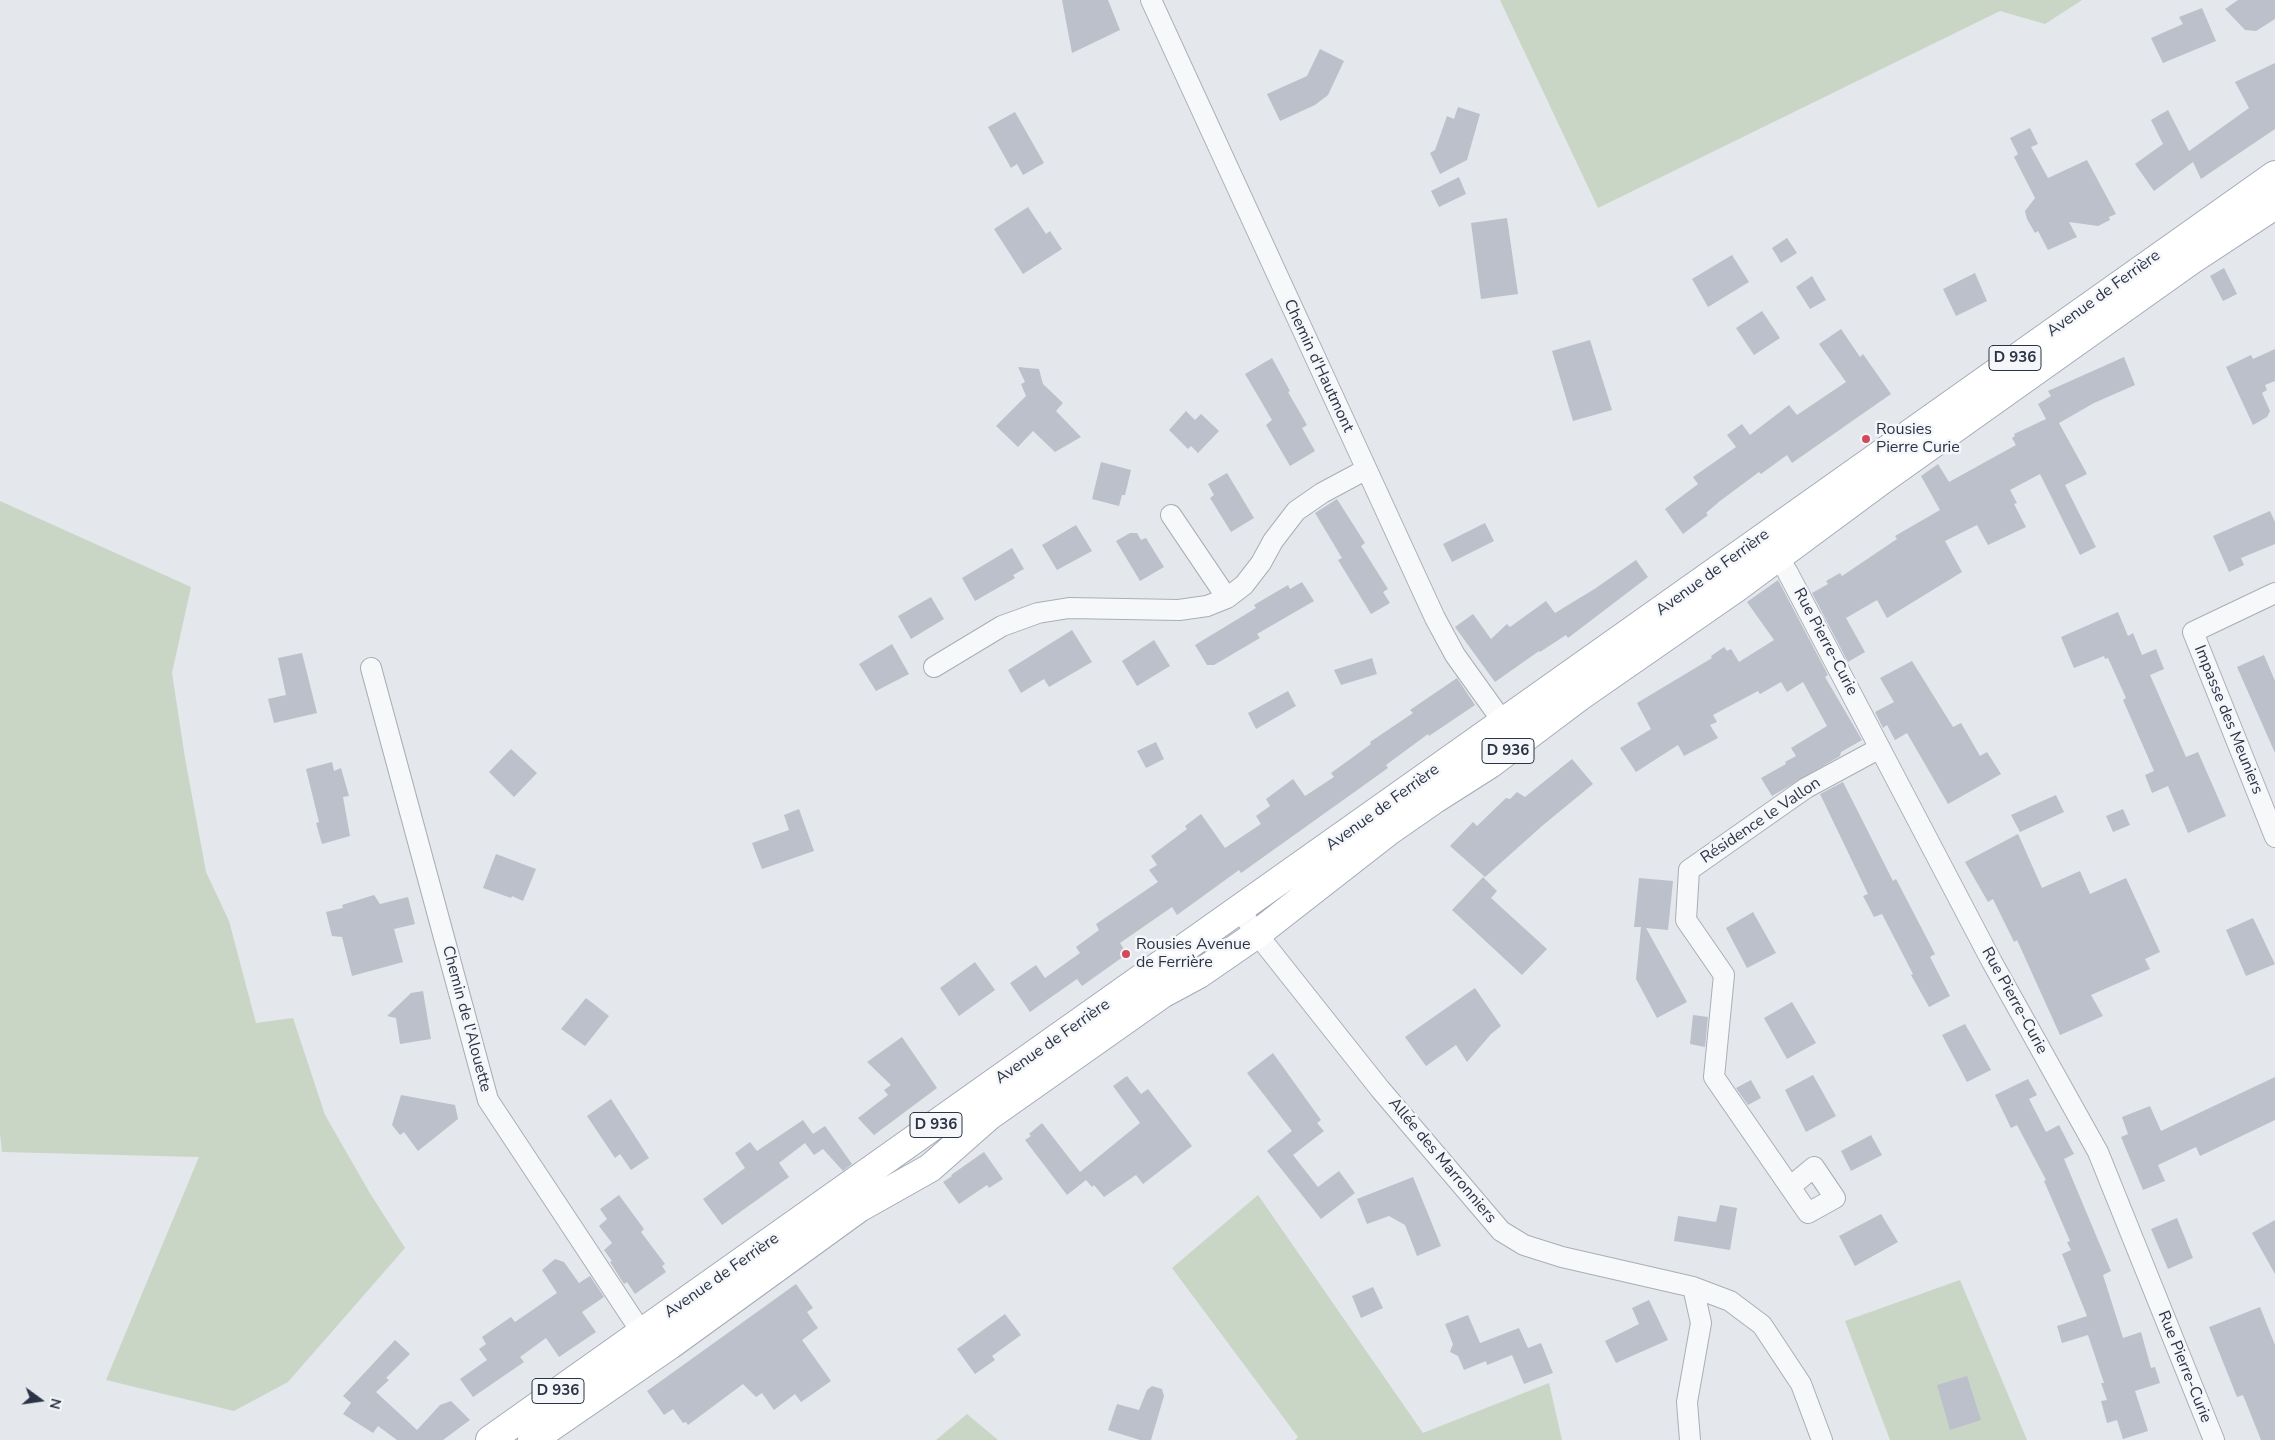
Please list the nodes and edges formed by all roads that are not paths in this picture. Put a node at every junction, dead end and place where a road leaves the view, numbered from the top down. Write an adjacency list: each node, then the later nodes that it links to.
1 (1151, 0): 4 (street, Chemin d'Hautmont)
2 (2275, 175): 6 (main road, Avenue de Ferrière / D 936)
3 (2275, 204): 6 (main road, Avenue de Ferrière / D 936)
4 (1366, 470): 8 (street); 11 (street, Chemin d'Hautmont)
5 (1171, 515): 8 (street)
6 (1777, 555): 11 (main road, Avenue de Ferrière / D 936); 12 (main road, Avenue de Ferrière / D 936); 13 (street, Rue Pierre-Curie)
7 (2275, 593): 15 (street, Impasse des Meuniers)
8 (1227, 598): 9 (street)
9 (934, 667)
10 (370, 668): 19 (street, Chemin de l'Alouette)
11 (1503, 722): 12 (street); 14 (street); 16 (main road, Avenue de Ferrière / D 936)
12 (1541, 727): 14 (main road, Avenue de Ferrière / D 936)
13 (1880, 748): 17 (street, Résidence le Vallon); 24 (street, Rue Pierre-Curie)
14 (1503, 755): 16 (main road, Avenue de Ferrière / D 936)
15 (2275, 837)
16 (1251, 922): 18 (street, Allée des Marronniers); 19 (main road, Avenue de Ferrière / D 936); 19 (main road, Avenue de Ferrière / D 936)
17 (1790, 1187)
18 (1693, 1287): 22 (street); 23 (street, Allée des Marronniers)
19 (651, 1345): 20 (main road, Avenue de Ferrière / D 936); 21 (main road, Avenue de Ferrière / D 936)
20 (490, 1440)
21 (532, 1440)
22 (1690, 1440)
23 (1822, 1440)
24 (2214, 1440)

